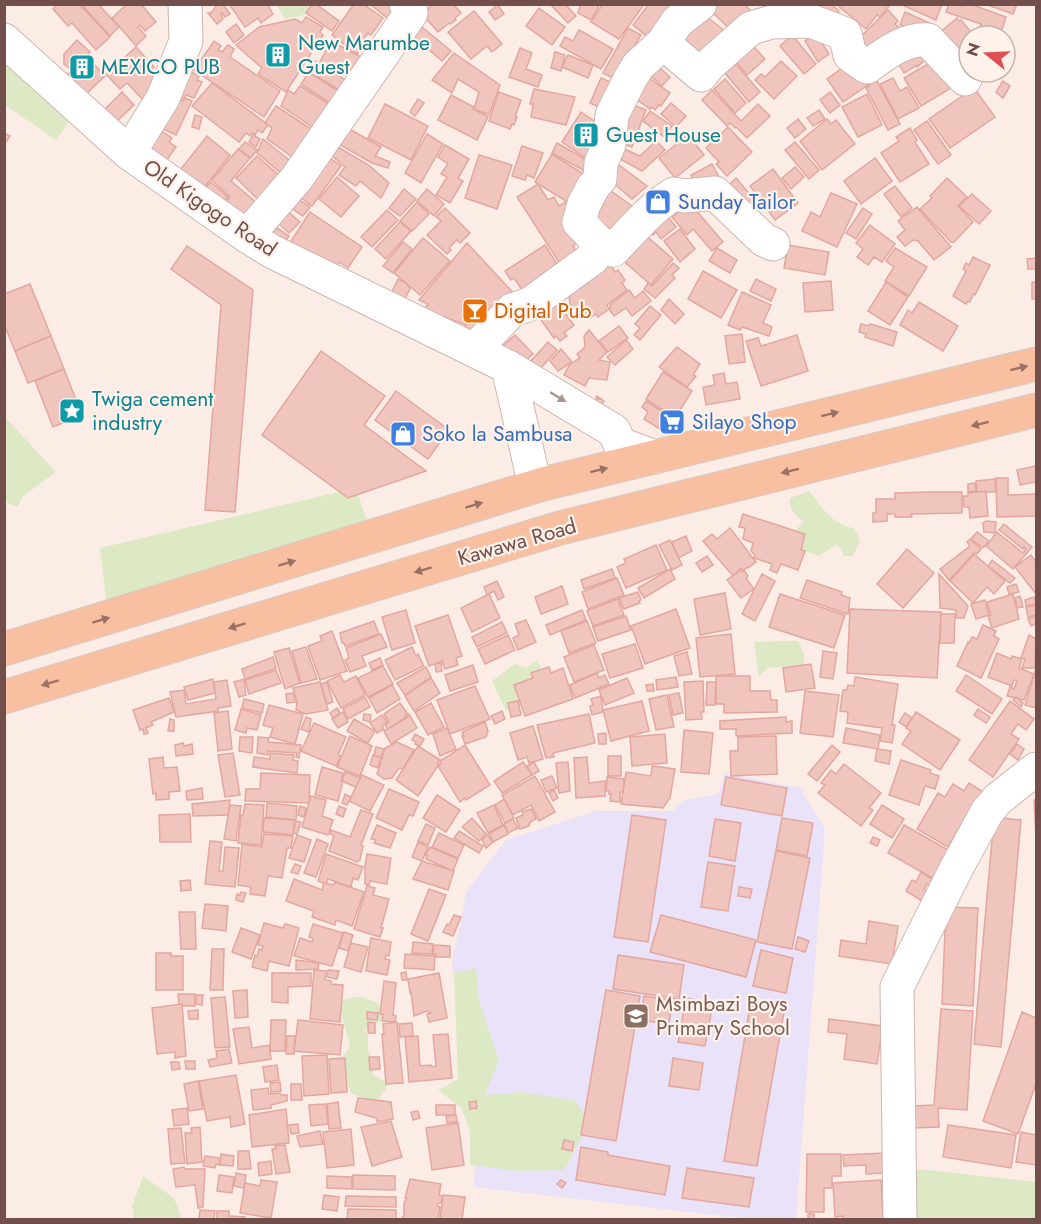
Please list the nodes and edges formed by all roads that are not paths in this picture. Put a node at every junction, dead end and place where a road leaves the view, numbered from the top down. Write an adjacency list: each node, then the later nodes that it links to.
1 (406, 4): 8 (street)
2 (700, 4): 5 (street)
3 (180, 6): 7 (street)
4 (4, 40): 7 (street, Old Kigogo Road)
5 (663, 43): 6 (street); 10 (street)
6 (957, 71)
7 (129, 153): 8 (street, Old Kigogo Road)
8 (248, 236): 11 (street, Old Kigogo Road)
9 (773, 244): 10 (street)
10 (602, 246): 11 (street)
11 (474, 350): 13 (street, Old Kigogo Road)
12 (1036, 364): 15 (main road, one-way to 12)
13 (508, 367): 15 (street, Old Kigogo Road, one-way to 15); 16 (street)
14 (1036, 410): 18 (main road, Kawawa Road, one-way to 18)
15 (655, 457): 16 (main road, one-way to 15)
16 (543, 484): 17 (main road, one-way to 16)
17 (4, 649)
18 (4, 697)
19 (1036, 769): 20 (street)
20 (900, 1220)

